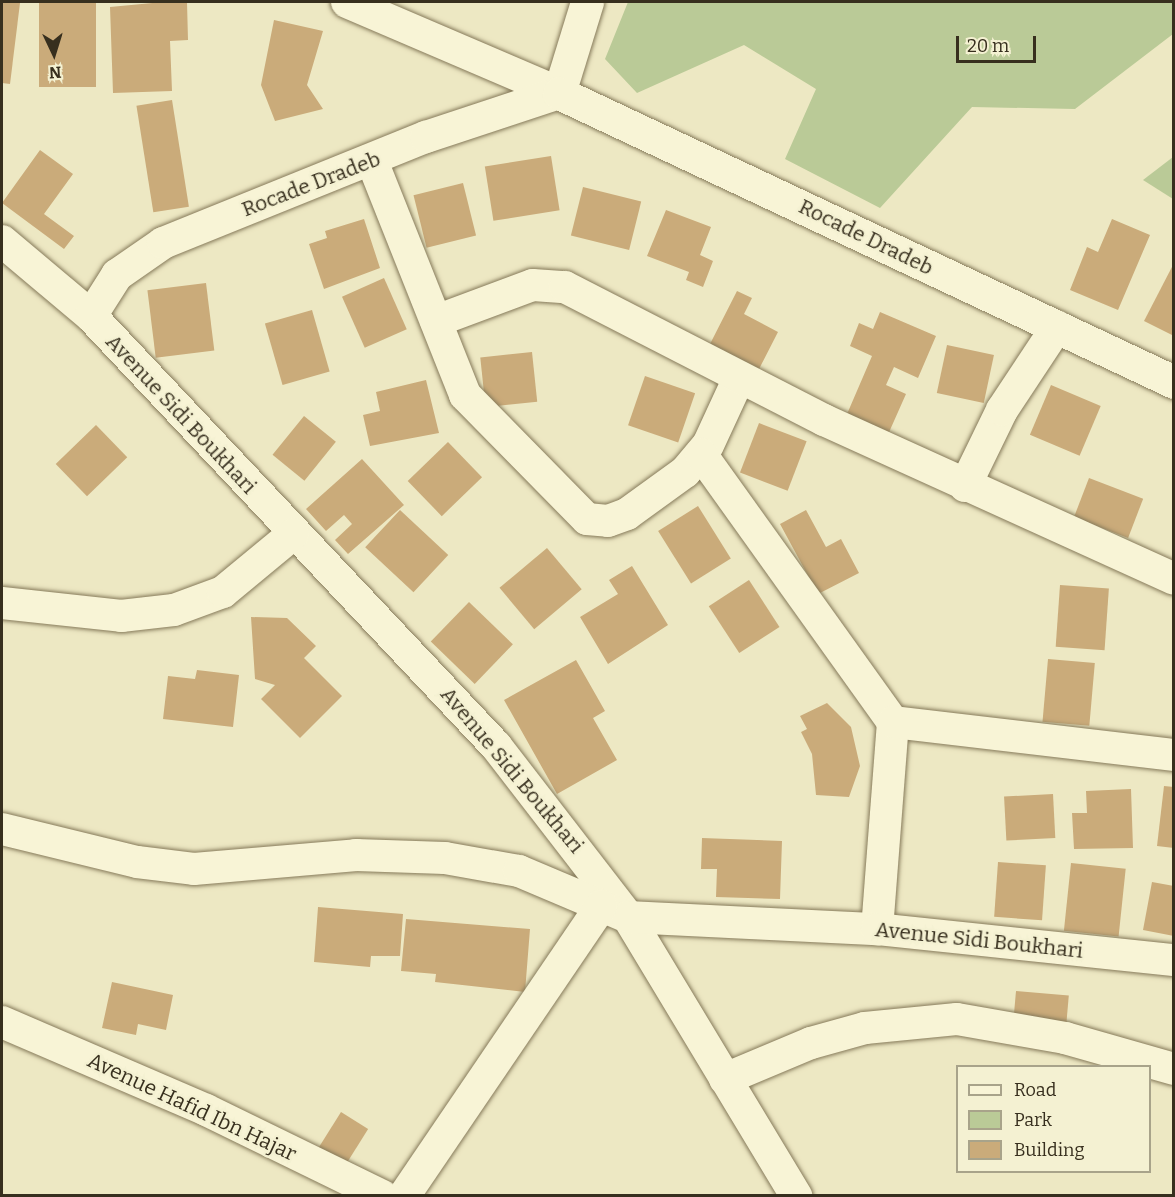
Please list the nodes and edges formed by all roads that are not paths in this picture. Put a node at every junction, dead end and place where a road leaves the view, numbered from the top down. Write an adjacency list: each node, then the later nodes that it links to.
1 (347, 2): 3 (street, Rocade Dradeb)
2 (587, 2): 3 (street)
3 (559, 93): 4 (street, Rocade Dradeb); 8 (street, Rocade Dradeb)
4 (372, 161): 6 (street, Rocade Dradeb); 7 (street)
5 (2, 242): 6 (street, Avenue Sidi Boukhari)
6 (91, 316): 13 (street, Avenue Sidi Boukhari)
7 (436, 321): 9 (street); 11 (street)
8 (1057, 327): 10 (street, Rocade Dradeb); 12 (street)
9 (740, 378): 11 (street); 12 (street)
10 (1173, 382)
11 (701, 454): 16 (street)
12 (964, 486): 14 (street)
13 (293, 534): 15 (street); 19 (street, Avenue Sidi Boukhari)
14 (1173, 579)
15 (2, 603)
16 (893, 722): 17 (street); 20 (street)
17 (1173, 755)
18 (2, 829): 19 (street)
19 (614, 912): 20 (street, Avenue Sidi Boukhari); 24 (street); 26 (street)
20 (878, 929): 21 (street, Avenue Sidi Boukhari)
21 (1173, 960)
22 (2, 1022): 25 (street, Avenue Hafid Ibn Hajar)
23 (1173, 1070): 24 (street)
24 (725, 1079): 27 (street)
25 (382, 1196)
26 (404, 1196)
27 (796, 1196)

